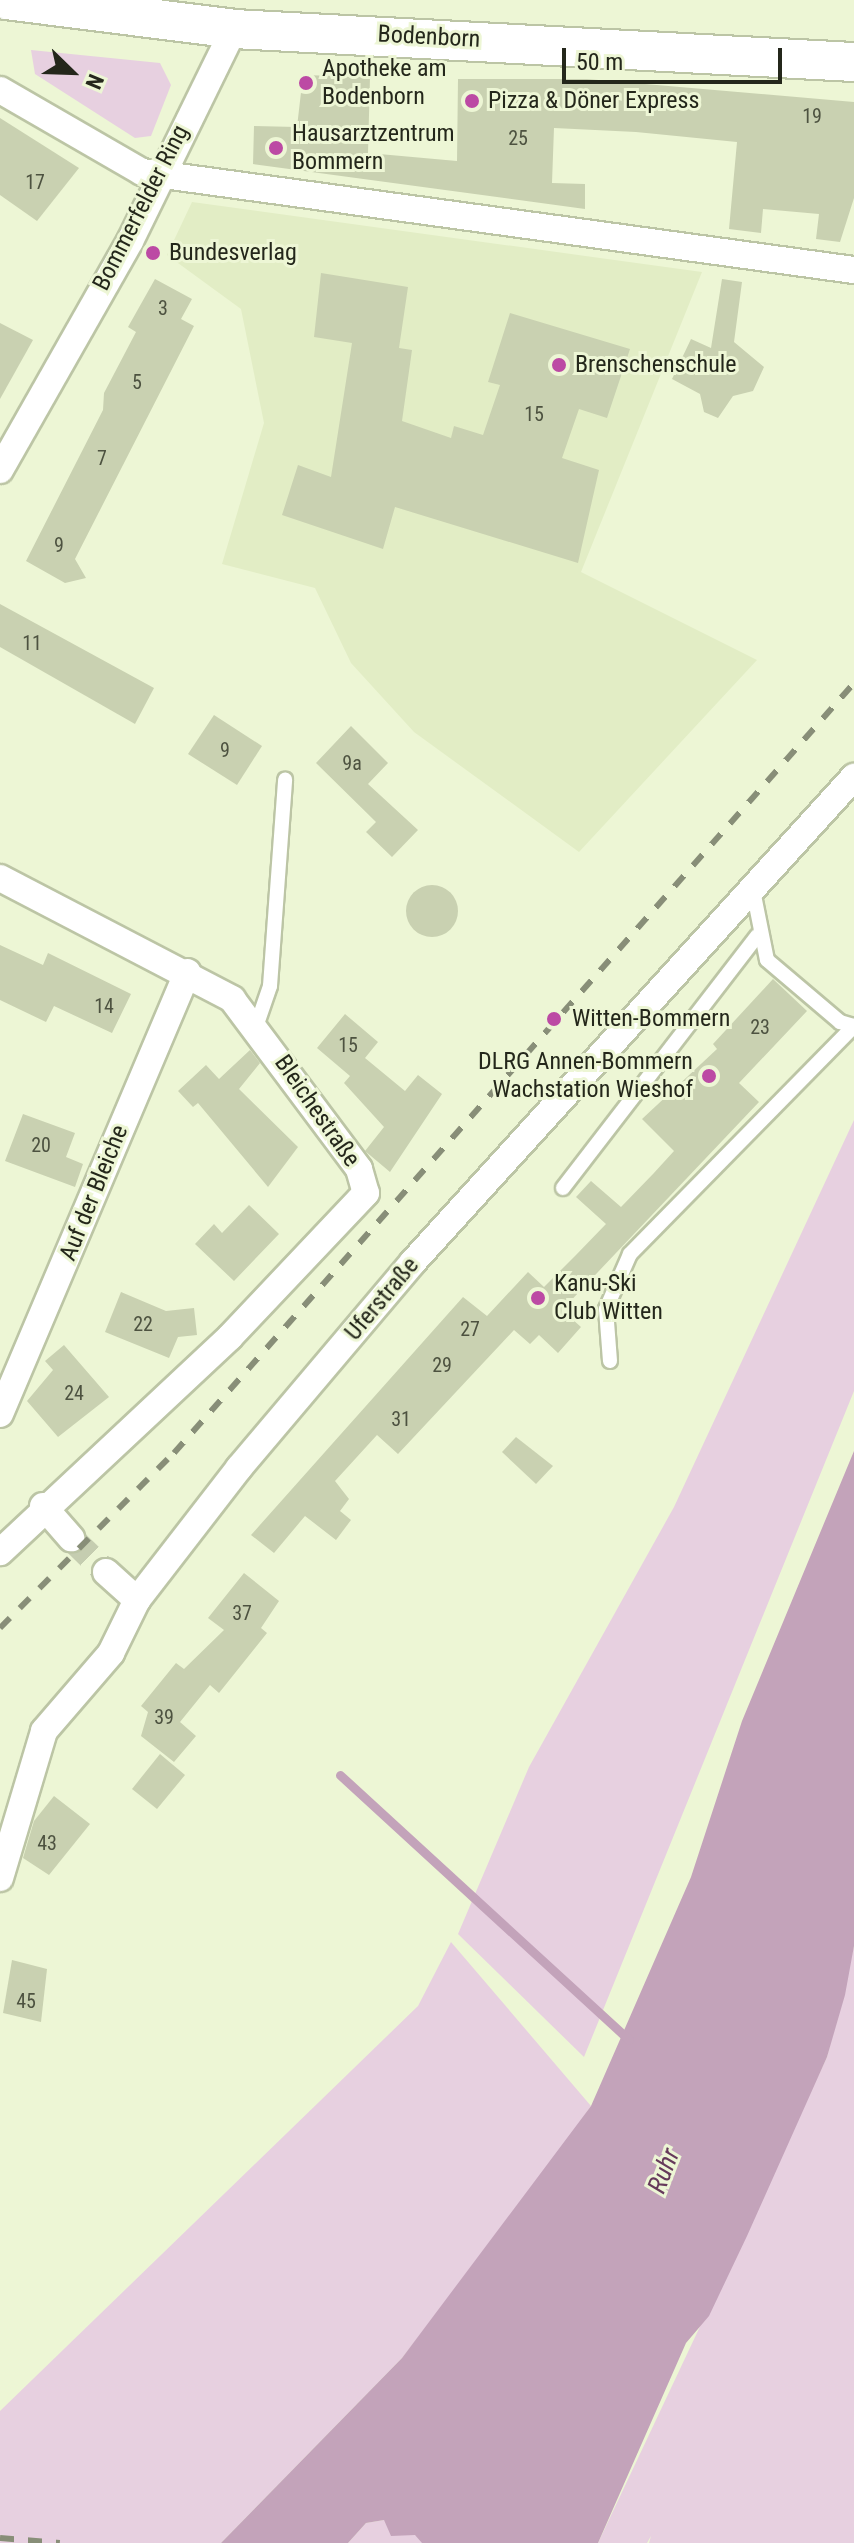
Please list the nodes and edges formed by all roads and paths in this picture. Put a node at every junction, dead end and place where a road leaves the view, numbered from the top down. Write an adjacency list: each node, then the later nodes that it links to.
1 (6, 0): 2 (main road, Bodenborn)
2 (234, 29): 3 (main road, Bodenborn); 5 (street, Bommerfelder Ring)
3 (854, 62)
4 (0, 90): 5 (street)
5 (158, 174): 6 (street); 7 (street, Bommerfelder Ring)
6 (854, 270)
7 (0, 470)
8 (854, 777): 11 (street, Uferstraße)
9 (285, 780): 14 (lane)
10 (0, 878): 13 (street, Bleichestraße)
11 (753, 890): 12 (lane); 23 (street, Uferstraße)
12 (757, 936): 15 (lane); 16 (lane)
13 (188, 972): 14 (street, Bleichestraße); 18 (street, Auf der Bleiche)
14 (257, 1024): 19 (street, Bleichestraße)
15 (854, 1026): 17 (lane)
16 (563, 1188)
17 (610, 1361)
18 (0, 1414)
19 (43, 1506): 20 (street); 21 (street)
20 (71, 1538)
21 (0, 1552)
22 (106, 1572): 23 (street)
23 (137, 1600): 24 (street, Uferstraße)
24 (0, 1878)

